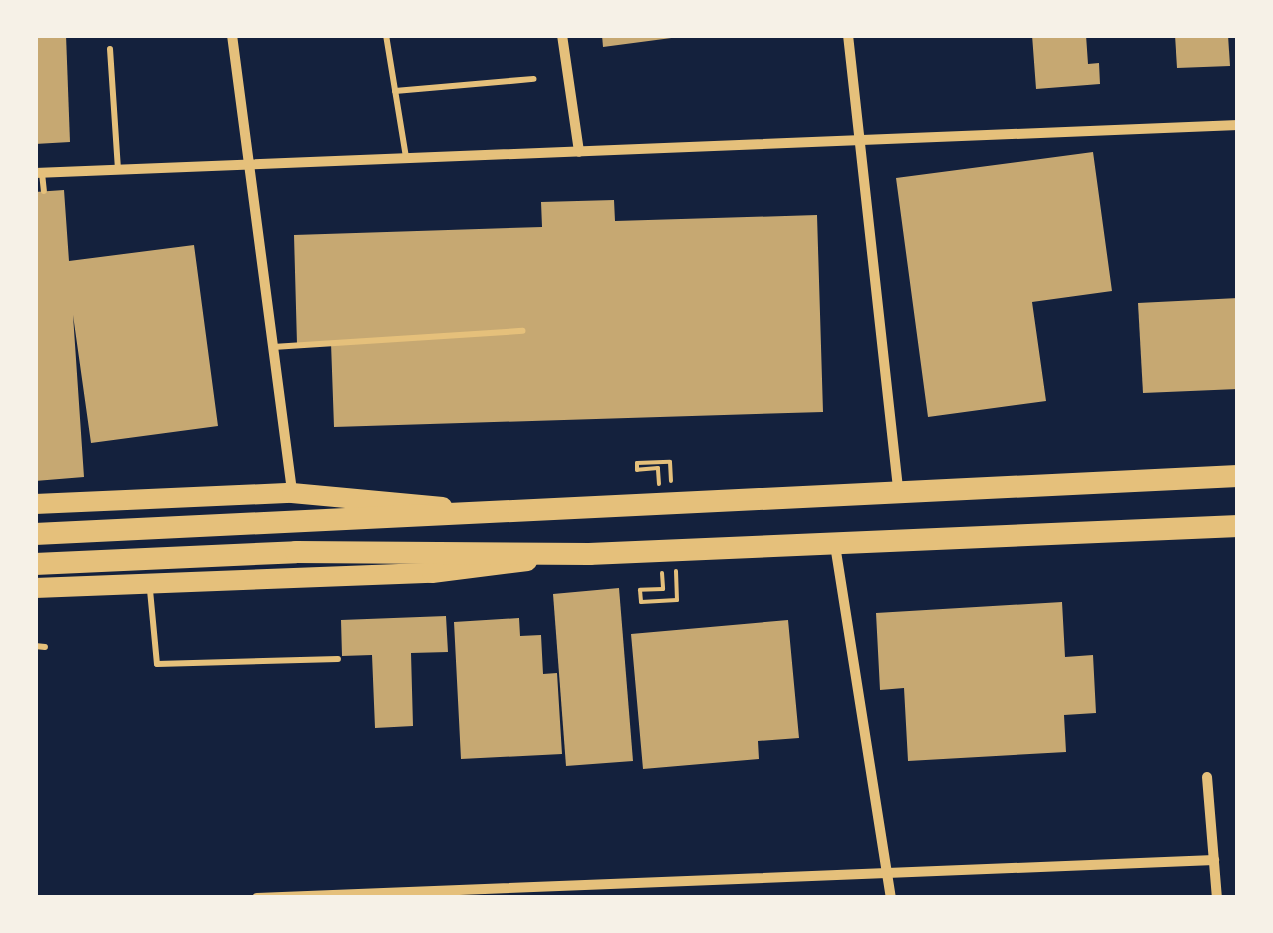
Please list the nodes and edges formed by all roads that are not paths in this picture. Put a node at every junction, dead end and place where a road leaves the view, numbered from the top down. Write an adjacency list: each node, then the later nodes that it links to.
1 (232, 35): 12 (street)
2 (386, 35): 7 (lane)
3 (562, 35): 10 (street)
4 (848, 35): 9 (street)
5 (110, 49): 13 (lane)
6 (532, 79): 7 (lane)
7 (395, 91): 11 (lane)
8 (1238, 125): 9 (street)
9 (864, 138): 10 (street); 19 (street)
10 (578, 152): 11 (street)
11 (406, 158): 12 (street)
12 (250, 164): 13 (street); 17 (street)
13 (118, 170): 14 (street)
14 (39, 173): 15 (lane)
15 (44, 191)
16 (522, 330): 17 (lane)
17 (274, 347): 20 (street)
18 (1238, 476): 19 (highway)
19 (898, 489): 22 (highway)
20 (292, 494): 21 (main road); 22 (main road)
21 (35, 504)
22 (472, 511): 24 (highway)
23 (1238, 526): 25 (highway)
24 (35, 534)
25 (834, 545): 26 (highway); 35 (street)
26 (590, 554): 27 (highway); 28 (main road)
27 (35, 564)
28 (150, 584): 29 (main road); 32 (lane)
29 (35, 588)
30 (35, 646): 31 (lane)
31 (45, 648)
32 (338, 659)
33 (1208, 777): 34 (street)
34 (1214, 860): 35 (street); 40 (street)
35 (887, 873): 36 (street); 39 (street)
36 (683, 882): 37 (street); 38 (street)
37 (257, 898)
38 (683, 898)
39 (891, 898)
40 (1216, 898)

